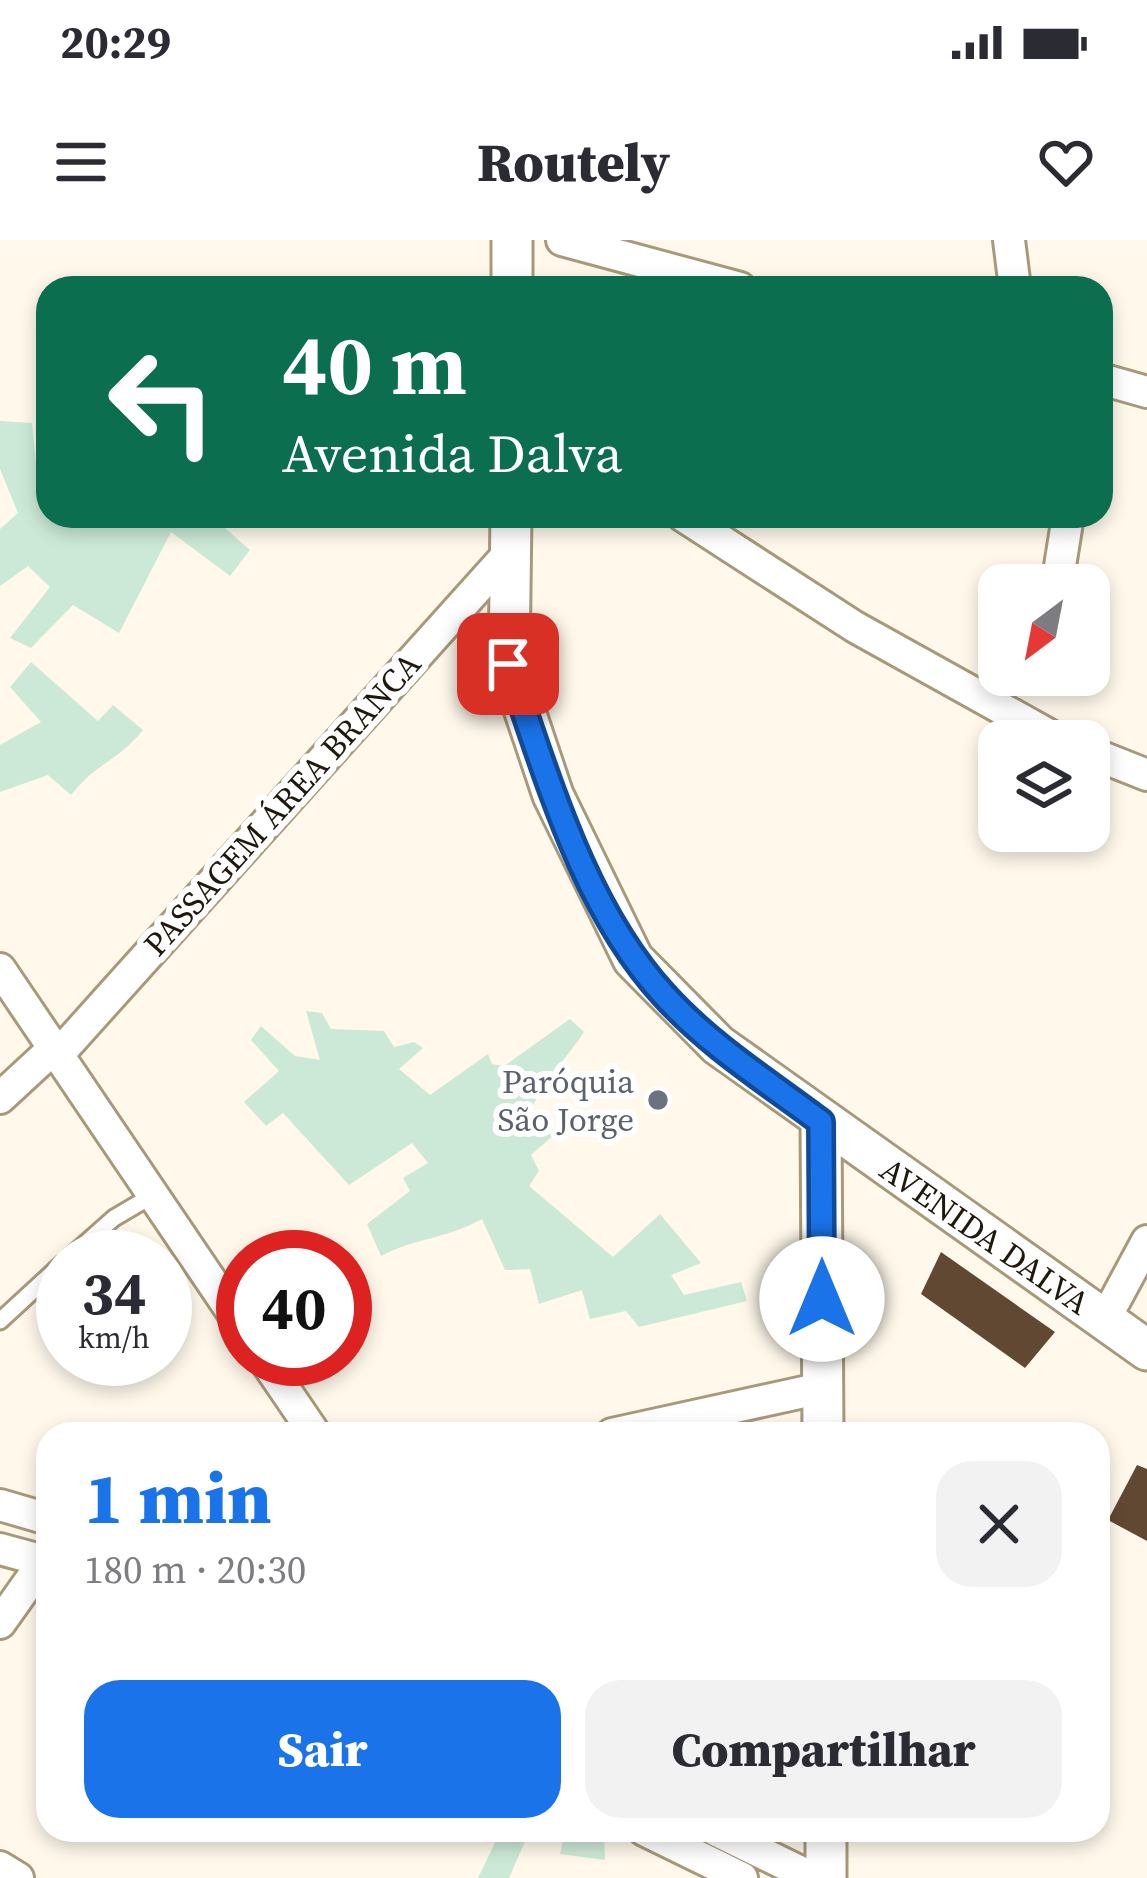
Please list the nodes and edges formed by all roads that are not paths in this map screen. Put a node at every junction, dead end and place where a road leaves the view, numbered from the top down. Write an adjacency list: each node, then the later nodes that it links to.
1 (512, 240): 4 (street)
2 (562, 240): 5 (street)
3 (1010, 240): 6 (street)
4 (512, 276)
5 (696, 276)
6 (1014, 276)
7 (1113, 383): 8 (street)
8 (1147, 392)
9 (701, 528): 13 (street)
10 (1066, 528): 12 (street)
11 (510, 535): 17 (street, PASSAGEM ÁREA BRANCA); 19 (street, AVENIDA DALVA)
12 (1060, 564)
13 (1022, 720)
14 (1110, 760): 15 (street)
15 (1147, 775)
16 (0, 969): 17 (street)
17 (55, 1053): 18 (street, PASSAGEM ÁREA BRANCA); 20 (street)
18 (0, 1098)
19 (821, 1122): 25 (street, AVENIDA DALVA); 29 (street)
20 (153, 1195): 21 (lane); 24 (street)
21 (100, 1230)
22 (1147, 1241): 25 (street)
23 (36, 1288): 26 (lane)
24 (216, 1288)
25 (1106, 1318): 27 (street, AVENIDA DALVA)
26 (0, 1321)
27 (1147, 1350)
28 (282, 1386): 30 (street)
29 (822, 1388): 31 (street); 32 (street)
30 (307, 1422)
31 (667, 1422)
32 (823, 1422)
33 (0, 1504): 34 (street)
34 (36, 1515)
35 (0, 1549): 36 (street)
36 (36, 1558)
37 (36, 1574): 38 (street)
38 (0, 1623)
39 (668, 1842): 44 (street)
40 (740, 1842): 45 (street)
41 (826, 1842): 46 (street)
42 (0, 1867): 43 (street)
43 (18, 1878)
44 (742, 1878)
45 (813, 1878)
46 (826, 1878)

